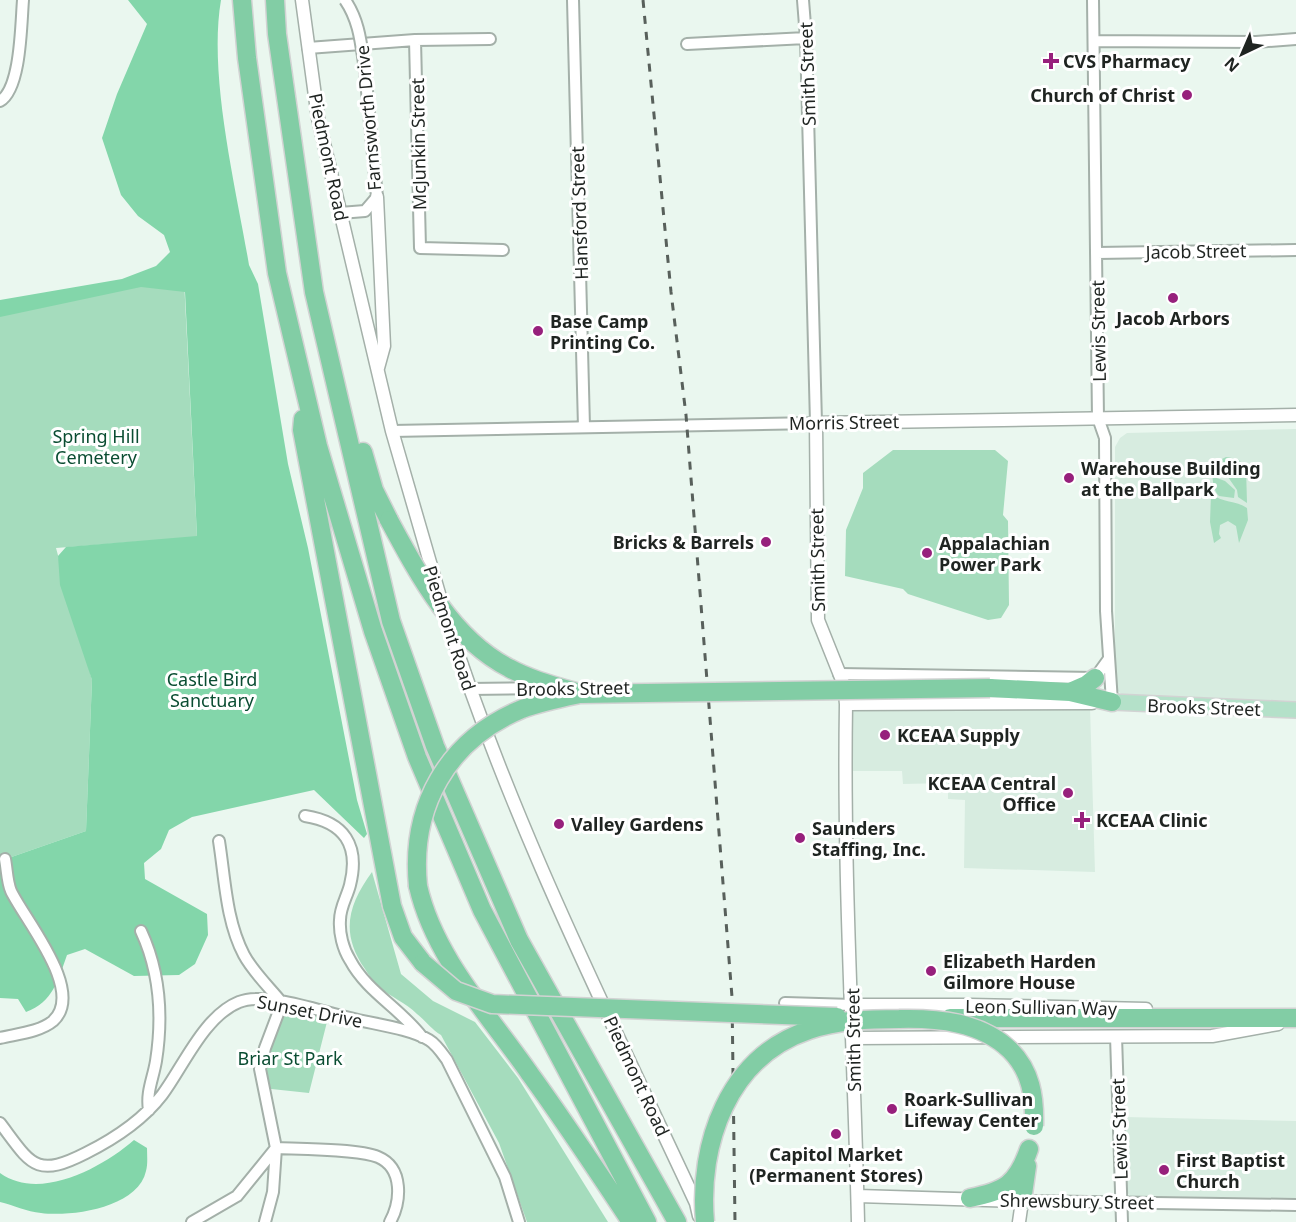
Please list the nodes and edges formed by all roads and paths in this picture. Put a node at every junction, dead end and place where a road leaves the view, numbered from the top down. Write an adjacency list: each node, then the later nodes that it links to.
1 (23, 0): 16 (street)
2 (242, 0): 24 (highway)
3 (275, 0): 22 (highway)
4 (302, 0): 15 (street, Piedmont Road)
5 (345, 0): 17 (street, Farnsworth Drive, bridge)
6 (573, 0): 28 (street, Hansford Street)
7 (803, 0): 9 (street, Smith Street)
8 (1093, 0): 13 (street, Lewis Street)
9 (806, 38): 14 (street); 27 (street, Smith Street)
10 (490, 39): 12 (street)
11 (1296, 39): 13 (street)
12 (415, 40): 15 (street); 19 (street, McJunkin Street)
13 (1095, 41): 21 (street, Lewis Street)
14 (687, 44)
15 (308, 48): 18 (street, Piedmont Road)
16 (0, 101)
17 (377, 197): 18 (street, Farnsworth Drive); 23 (street)
18 (340, 213): 23 (street, Piedmont Road)
19 (503, 250)
20 (1296, 250): 21 (street, Jacob Street)
21 (1097, 253): 26 (street, Lewis Street)
22 (314, 292): 36 (highway, bridge); 69 (highway)
23 (378, 369): 29 (street, Piedmont Road)
24 (305, 393): 48 (highway, bridge); 68 (highway)
25 (1296, 415): 26 (street, Morris Street)
26 (1098, 418): 27 (street, Morris Street); 30 (street, Lewis Street)
27 (816, 423): 28 (street, Morris Street); 31 (street, Smith Street)
28 (584, 427): 29 (street, Morris Street)
29 (392, 431): 34 (street, Piedmont Road)
30 (1108, 660): 32 (street); 37 (street, Lewis Street)
31 (839, 674): 32 (street); 38 (street, Smith Street)
32 (1095, 678): 35 (highway)
33 (677, 686): 34 (street, Brooks Street)
34 (469, 689): 70 (street, Piedmont Road)
35 (1070, 692): 36 (highway, bridge); 37 (highway)
36 (580, 694): 67 (highway, bridge)
37 (1112, 702): 38 (street); 39 (main road, Brooks Street)
38 (846, 704): 46 (street, Smith Street)
39 (1296, 710)
40 (305, 816): 51 (street)
41 (219, 841): 45 (street)
42 (5, 859): 52 (street)
43 (141, 931): 54 (street)
44 (785, 1002): 46 (street, Leon Sullivan Way)
45 (282, 1003): 51 (street, Sunset Drive); 54 (street, Sunset Drive); 56 (street)
46 (853, 1005): 49 (street, Leon Sullivan Way); 53 (street, Smith Street)
47 (933, 1018): 48 (highway, bridge); 49 (highway, bridge); 57 (highway, bridge)
48 (870, 1019): 70 (highway, bridge)
49 (1296, 1019): 50 (street, Leon Sullivan Way)
50 (1116, 1036): 53 (street, Leon Sullivan Way); 61 (street, Lewis Street)
51 (422, 1037): 66 (street, Sunset Drive)
52 (0, 1038)
53 (854, 1038): 58 (street, Smith Street)
54 (149, 1110): 55 (street, Sunset Drive)
55 (0, 1123)
56 (276, 1148): 63 (street); 64 (street); 65 (street)
57 (1029, 1149): 59 (highway); 60 (highway)
58 (858, 1196): 59 (street, Shrewsbury Street); 71 (street, Smith Street)
59 (970, 1198): 60 (street, Shrewsbury Street)
60 (1022, 1201): 61 (street, Shrewsbury Street); 72 (street)
61 (1122, 1202): 62 (street, Shrewsbury Street); 73 (street, Lewis Street)
62 (1296, 1205)
63 (192, 1222)
64 (265, 1222)
65 (390, 1222)
66 (519, 1222)
67 (631, 1222)
68 (646, 1222)
69 (677, 1222)
70 (703, 1222)
71 (858, 1222)
72 (1019, 1222)
73 (1122, 1222)

